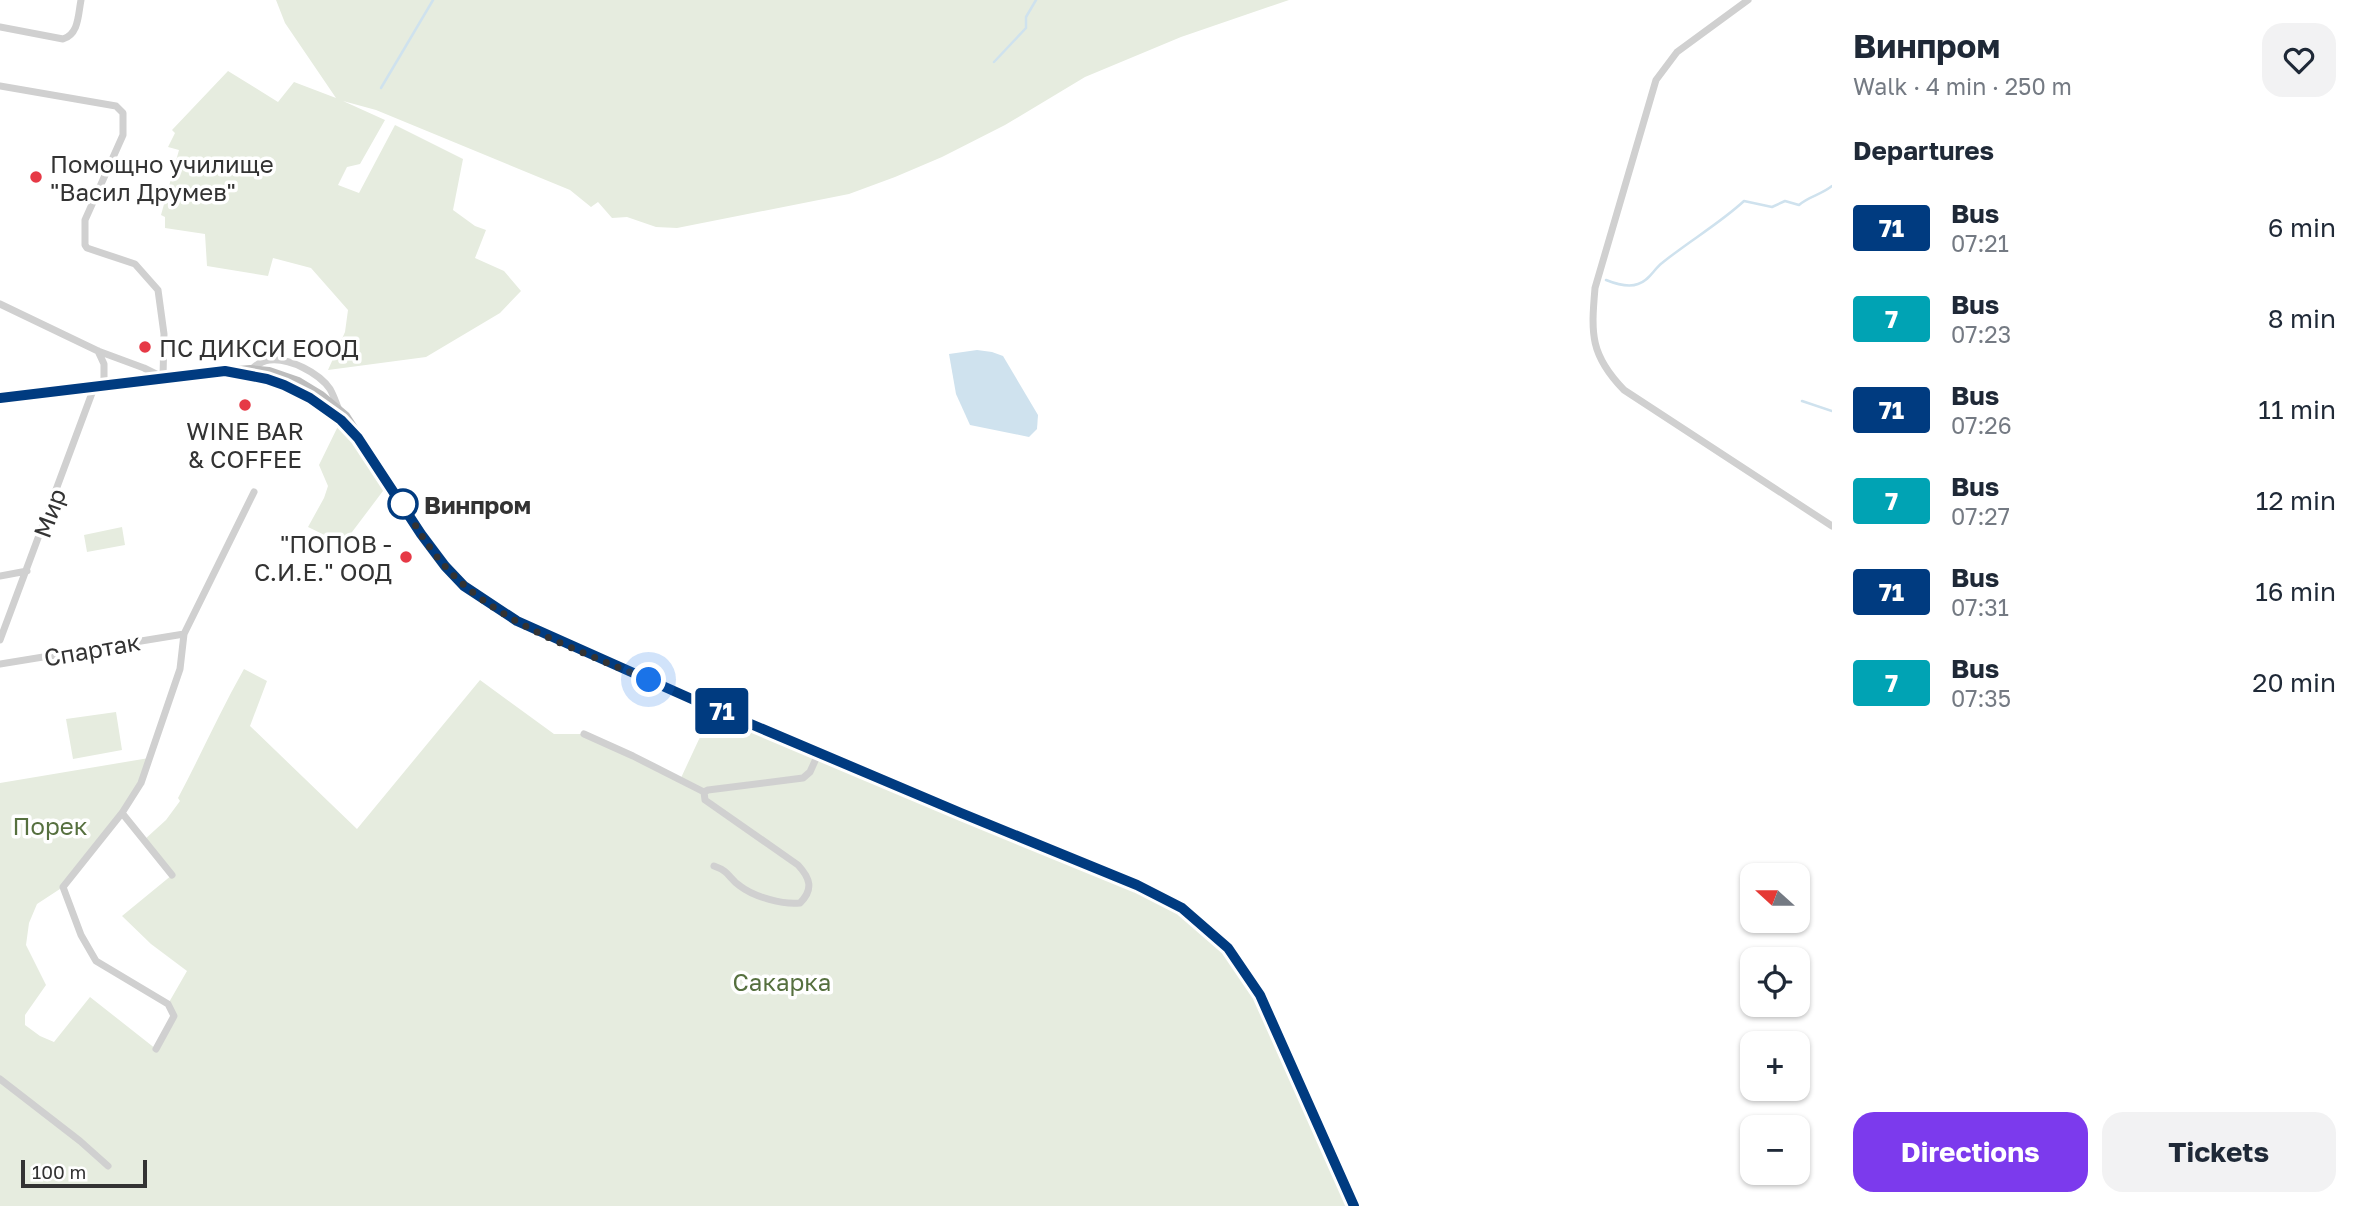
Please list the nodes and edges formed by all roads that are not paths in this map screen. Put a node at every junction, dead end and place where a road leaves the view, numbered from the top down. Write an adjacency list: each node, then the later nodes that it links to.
1 (80, 0): 3 (street)
2 (1748, 0): 15 (street)
3 (0, 27)
4 (0, 86): 9 (street)
5 (0, 304): 6 (street)
6 (98, 351): 9 (street); 10 (street)
7 (250, 370): 8 (main road); 12 (main road); 12 (street)
8 (225, 371): 9 (main road); 13 (main road)
9 (162, 377): 10 (main road)
10 (100, 385): 11 (main road); 16 (street, Мир)
11 (0, 398)
12 (340, 411): 13 (main road)
13 (358, 438): 22 (main road)
14 (254, 492): 18 (street)
15 (1832, 526)
16 (27, 571): 17 (street); 19 (street, Мир)
17 (0, 576)
18 (184, 634): 20 (street, Спартак); 24 (street)
19 (0, 640)
20 (0, 664)
21 (584, 734): 23 (street)
22 (820, 752): 23 (street); 30 (main road)
23 (704, 792): 25 (street)
24 (122, 813): 26 (street); 27 (street)
25 (714, 866)
26 (172, 874)
27 (156, 1049)
28 (0, 1079): 29 (street)
29 (108, 1166)
30 (1354, 1206)

